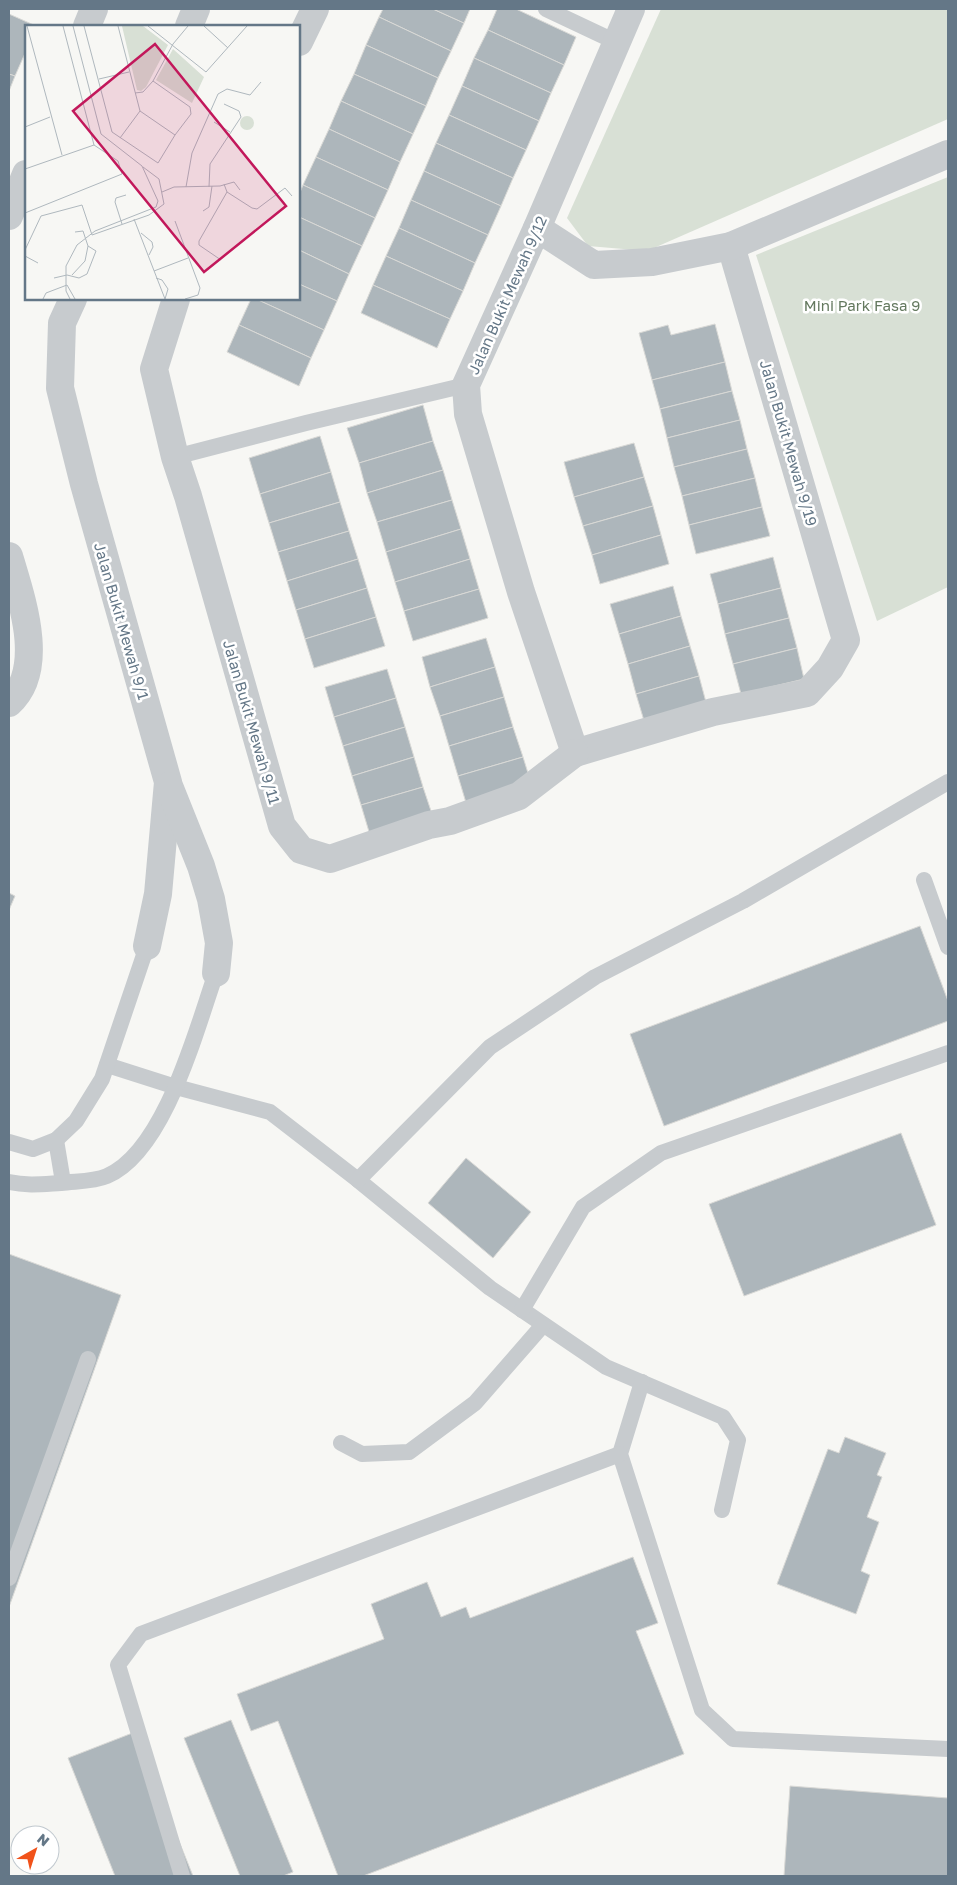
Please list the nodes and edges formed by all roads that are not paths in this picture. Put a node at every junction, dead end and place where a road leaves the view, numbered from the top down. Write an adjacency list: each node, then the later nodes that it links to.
1 (94, 9): 6 (street)
2 (196, 9): 7 (street)
3 (315, 9): 8 (street)
4 (546, 9): 9 (lane)
5 (631, 9): 9 (street, Jalan Bukit Mewah 9/12)
6 (87, 25)
7 (189, 25)
8 (300, 40)
9 (616, 42): 13 (street, Jalan Bukit Mewah 9/12)
10 (948, 154): 14 (street)
11 (25, 176): 12 (street)
12 (9, 216)
13 (537, 228): 14 (street); 17 (street, Jalan Bukit Mewah 9/12)
14 (731, 246): 21 (street, Jalan Bukit Mewah 9/19)
15 (73, 300): 22 (street, Jalan Bukit Mewah 9/1)
16 (176, 300): 18 (street, Jalan Bukit Mewah 9/11)
17 (466, 385): 18 (lane); 21 (street, Jalan Bukit Mewah 9/12)
18 (175, 457): 21 (street, Jalan Bukit Mewah 9/11)
19 (9, 556): 20 (street)
20 (9, 703)
21 (575, 753)
22 (168, 782): 25 (street, Jalan Bukit Mewah 9/1); 27 (street)
23 (948, 782): 33 (lane)
24 (924, 880): 26 (lane)
25 (147, 946): 29 (lane)
26 (948, 947)
27 (216, 973): 30 (lane)
28 (948, 1053): 36 (lane)
29 (107, 1065): 30 (lane); 31 (lane)
30 (176, 1087): 33 (lane); 35 (lane)
31 (56, 1140): 32 (lane); 35 (lane)
32 (9, 1142)
33 (358, 1180): 36 (lane)
34 (9, 1182): 35 (lane)
35 (63, 1182)
36 (522, 1310): 37 (lane)
37 (543, 1325): 39 (lane); 40 (lane)
38 (88, 1359): 43 (lane)
39 (642, 1382): 41 (lane); 42 (lane)
40 (341, 1442)
41 (620, 1454): 44 (lane); 45 (lane)
42 (722, 1510)
43 (9, 1578)
44 (948, 1749)
45 (182, 1876)

